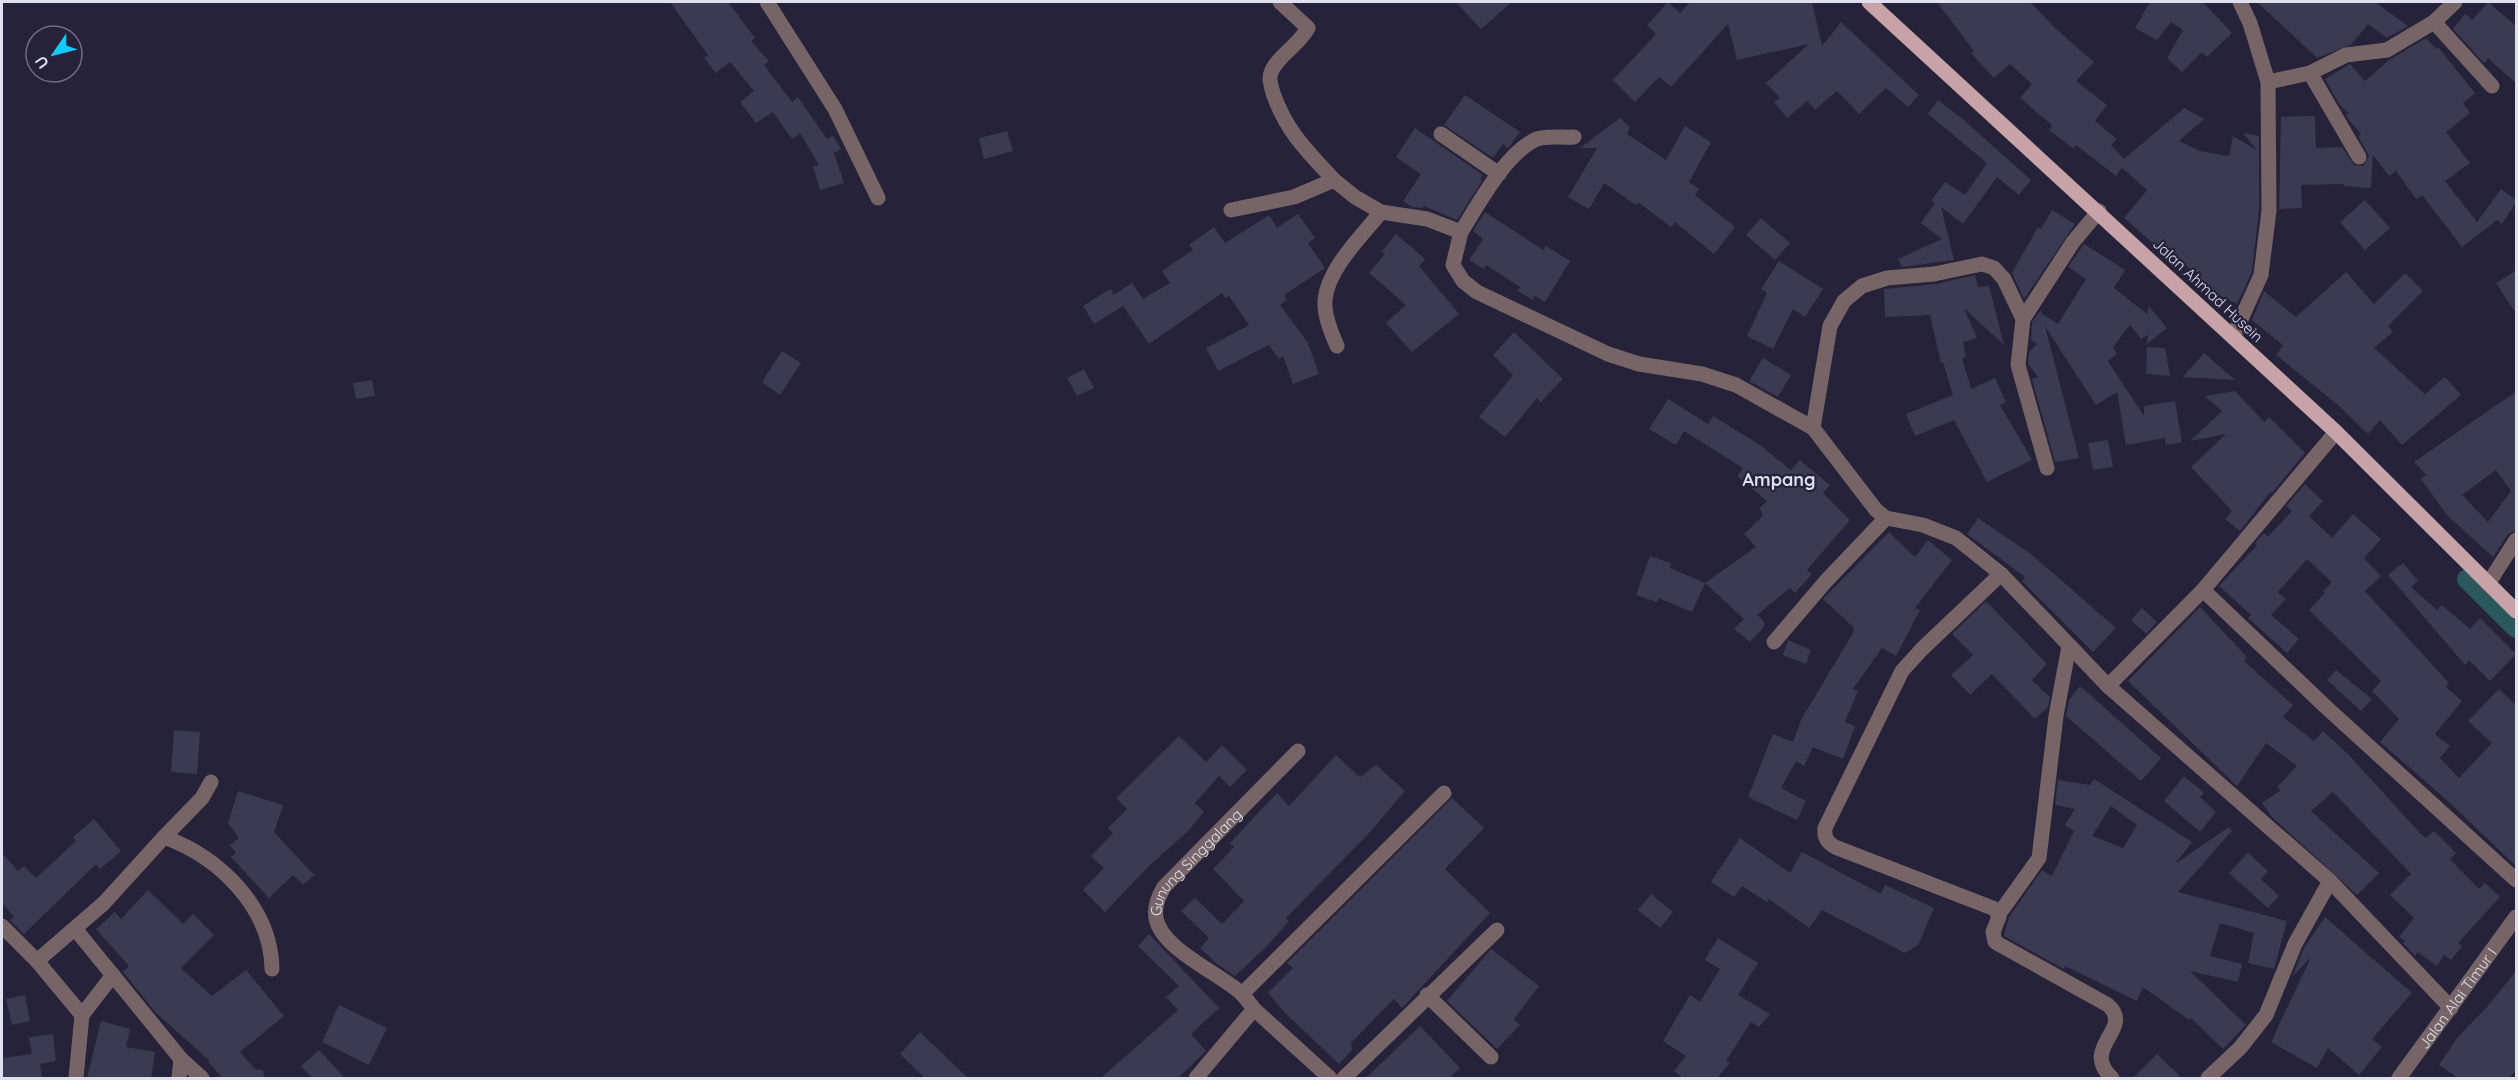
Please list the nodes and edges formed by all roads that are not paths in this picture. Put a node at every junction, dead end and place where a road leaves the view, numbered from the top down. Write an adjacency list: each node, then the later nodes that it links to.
1 (767, 2): 15 (street)
2 (1280, 2): 14 (street)
3 (1869, 2): 17 (main road, Jalan Ahmad Husein)
4 (2240, 2): 8 (street)
5 (2455, 2): 6 (street)
6 (2434, 22): 7 (street); 9 (street)
7 (2310, 73): 8 (street); 12 (street)
8 (2268, 82): 21 (street)
9 (2492, 86)
10 (1441, 134): 13 (street)
11 (1574, 137): 13 (street)
12 (2359, 157)
13 (1499, 174): 19 (street)
14 (1334, 180): 16 (street); 18 (street)
15 (878, 198)
16 (1231, 210)
17 (2099, 211): 20 (street); 21 (main road, Jalan Ahmad Husein)
18 (1381, 212): 19 (street); 22 (street)
19 (1461, 232): 23 (street)
20 (2023, 319): 23 (street); 25 (street)
21 (2233, 338): 24 (main road, Jalan Ahmad Husein)
22 (1337, 346)
23 (1813, 428): 26 (street)
24 (2336, 432): 29 (main road, Jalan Ahmad Husein); 30 (street)
25 (2047, 468)
26 (1886, 518): 28 (street); 32 (street)
27 (2517, 540): 29 (street)
28 (2001, 574): 33 (street); 41 (street)
29 (2488, 584): 31 (main road, Jalan Ahmad Husein)
30 (2203, 590): 34 (street); 39 (street)
31 (2517, 611)
32 (1774, 642)
33 (2070, 646): 34 (street); 41 (street)
34 (2108, 686): 40 (street)
35 (1298, 751): 49 (street, Gunung Singgalang)
36 (211, 782): 38 (street)
37 (1444, 793): 49 (street)
38 (164, 837): 44 (street); 47 (street)
39 (2517, 880)
40 (2330, 881): 51 (street); 63 (street)
41 (1999, 914): 62 (street)
42 (2517, 918): 51 (street, Jalan Alai Timur I)
43 (2, 926): 46 (street)
44 (76, 930): 46 (street); 48 (street)
45 (1497, 930): 50 (street)
46 (37, 961): 53 (street)
47 (272, 969)
48 (113, 975): 53 (street); 55 (street)
49 (1242, 994): 52 (street, Gunung Singgalang)
50 (1427, 995): 54 (street); 61 (street)
51 (2451, 1008): 64 (street, Jalan Alai Timur I)
52 (1254, 1009): 59 (street); 60 (street, Gunung Singgalang)
53 (82, 1015): 56 (street)
54 (1491, 1057)
55 (182, 1059): 57 (street); 58 (street)
56 (76, 1078)
57 (179, 1078)
58 (202, 1078)
59 (1196, 1078)
60 (1330, 1078)
61 (1344, 1078)
62 (2112, 1078)
63 (2208, 1078)
64 (2399, 1078)

